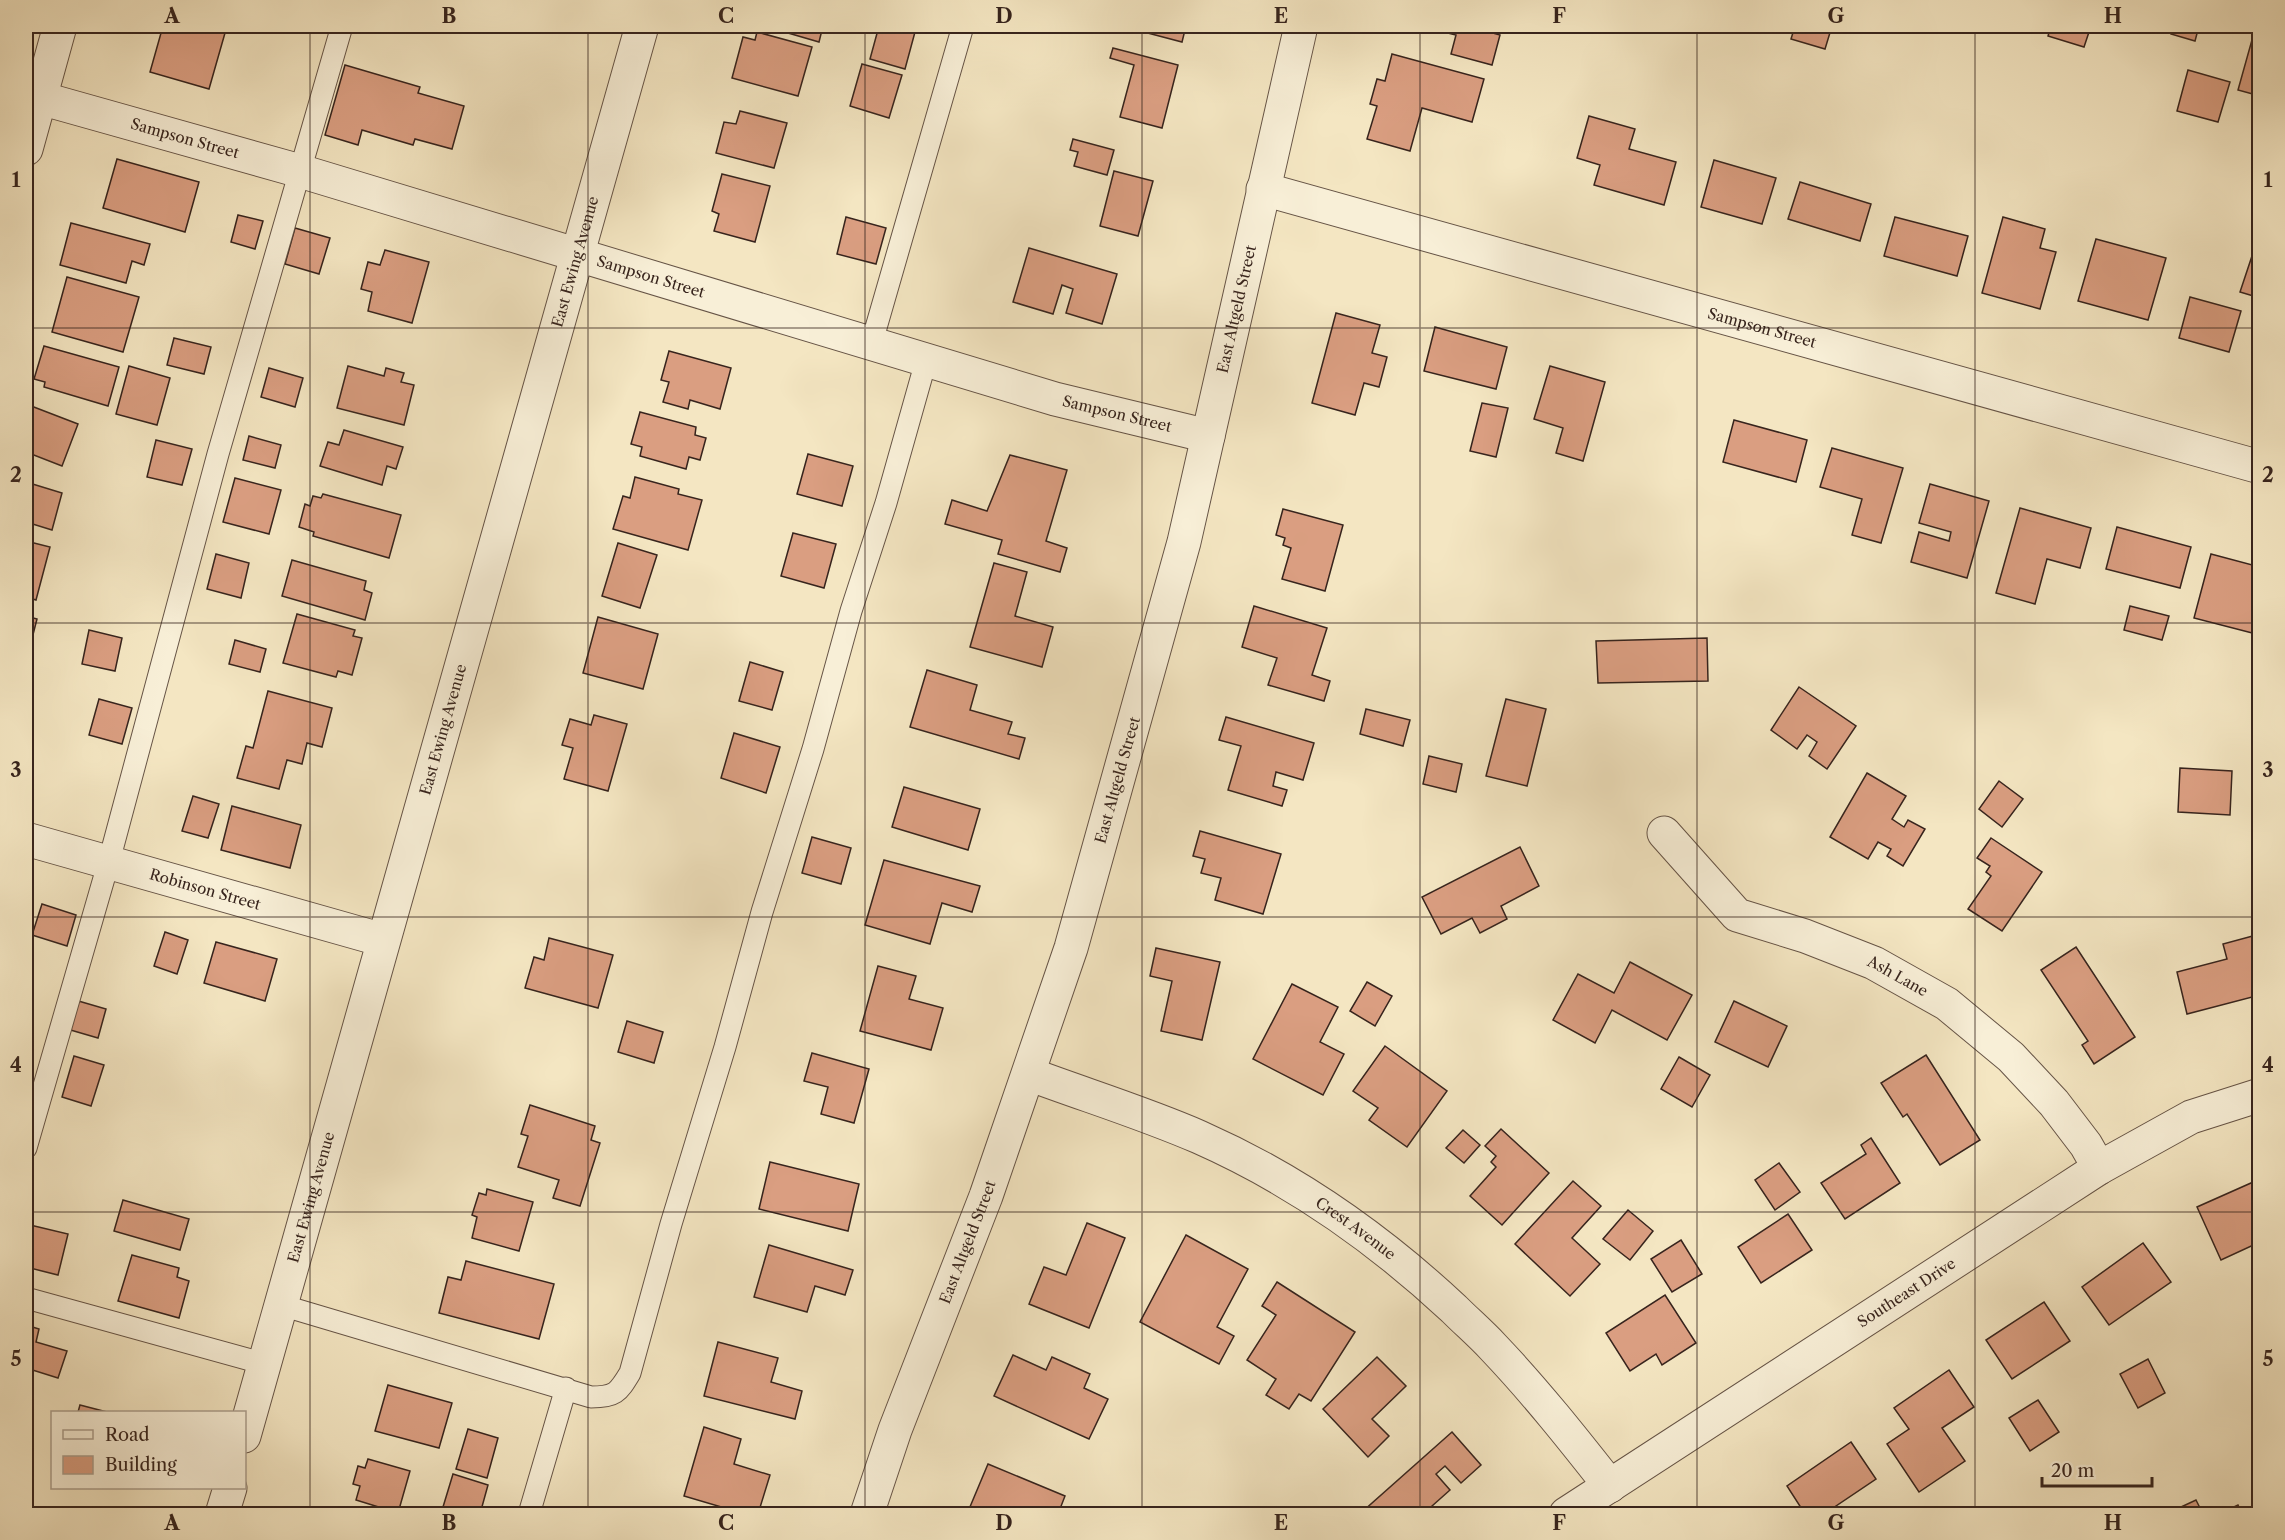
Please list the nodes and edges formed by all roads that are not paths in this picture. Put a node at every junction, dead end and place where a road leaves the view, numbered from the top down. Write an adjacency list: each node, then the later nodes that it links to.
1 (60, 26): 6 (street)
2 (342, 26): 8 (lane)
3 (642, 26): 10 (street, East Ewing Avenue)
4 (963, 26): 11 (lane)
5 (1302, 26): 9 (street, East Altgeld Street)
6 (33, 96): 7 (street); 8 (street, Sampson Street)
7 (26, 149)
8 (300, 171): 10 (street, Sampson Street); 17 (lane)
9 (1263, 189): 13 (street, East Altgeld Street); 14 (street, Sampson Street)
10 (578, 253): 11 (street, Sampson Street); 18 (street, East Ewing Avenue)
11 (872, 345): 12 (street, Sampson Street)
12 (926, 361): 13 (street, Sampson Street); 26 (lane)
13 (1208, 436): 19 (street, East Altgeld Street)
14 (2259, 467)
15 (1664, 833): 22 (street, Ash Lane)
16 (26, 839): 17 (street, Robinson Street)
17 (109, 861): 18 (street, Robinson Street); 21 (lane)
18 (383, 940): 24 (street, East Ewing Avenue)
19 (1029, 1074): 28 (street, Crest Avenue); 32 (street, East Altgeld Street)
20 (2259, 1095): 22 (street, Southeast Drive)
21 (26, 1148)
22 (2099, 1168): 28 (street, Southeast Drive)
23 (26, 1298): 25 (lane)
24 (281, 1305): 25 (street, East Ewing Avenue); 26 (lane)
25 (265, 1364): 27 (street, East Ewing Avenue)
26 (566, 1389): 31 (lane)
27 (246, 1429)
28 (1610, 1486): 33 (street, Southeast Drive)
29 (230, 1489): 30 (street)
30 (222, 1515)
31 (529, 1515)
32 (867, 1515)
33 (1566, 1515)

